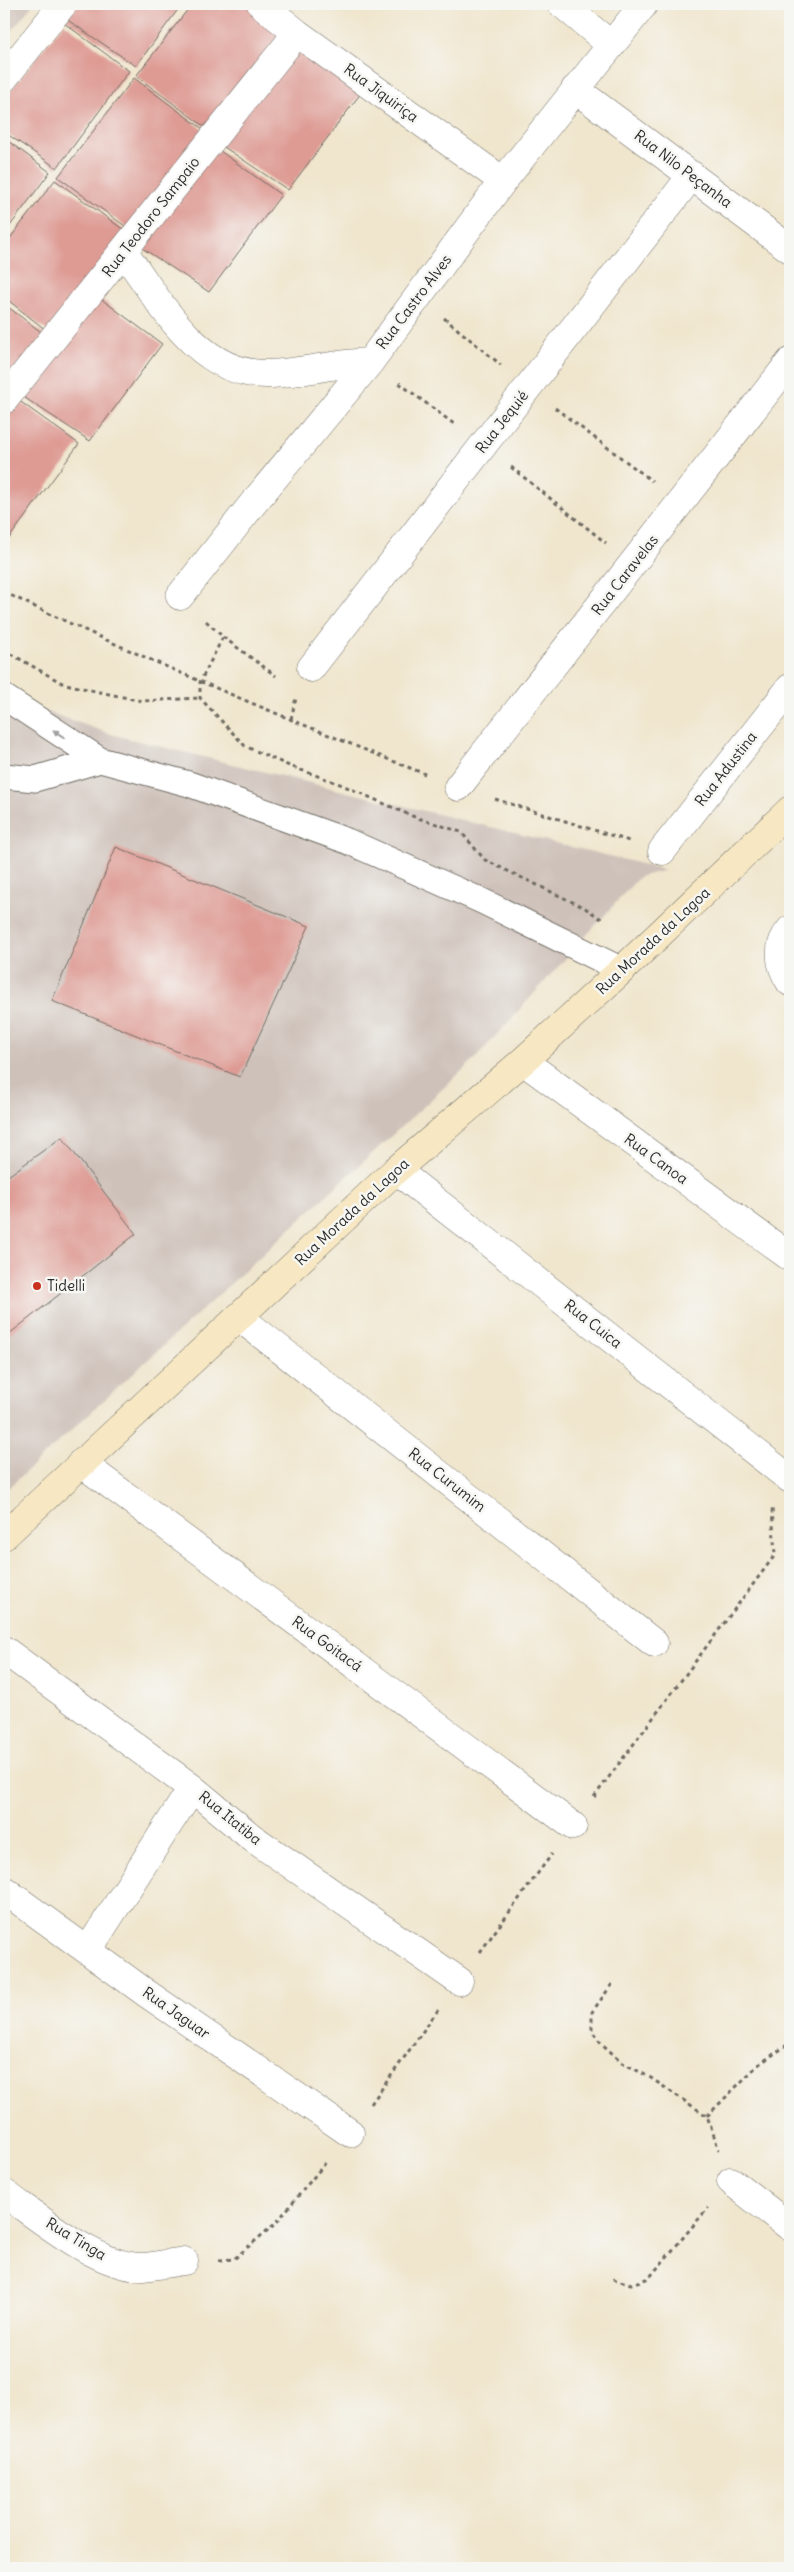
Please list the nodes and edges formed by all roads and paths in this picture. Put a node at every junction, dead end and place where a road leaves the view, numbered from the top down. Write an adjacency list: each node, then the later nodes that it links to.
1 (63, 4): 7 (street)
2 (261, 4): 5 (street, Rua Jiquiriça)
3 (562, 4): 6 (street)
4 (644, 4): 6 (street, Rua Castro Alves)
5 (297, 33): 10 (street, Rua Jiquiriça); 12 (street, Rua Teodoro Sampaio)
6 (612, 44): 8 (street, Rua Castro Alves)
7 (4, 78)
8 (575, 88): 9 (street, Rua Nilo Peçanha); 10 (street, Rua Castro Alves)
9 (692, 175): 11 (street, Rua Nilo Peçanha); 16 (street, Rua Jequié)
10 (503, 181): 13 (street, Rua Castro Alves)
11 (790, 249)
12 (124, 252): 14 (street); 17 (street, Rua Teodoro Sampaio)
13 (419, 297): 14 (street, Rua Castro Alves); 16 (path)
14 (370, 362): 18 (path); 22 (street, Rua Castro Alves)
15 (790, 362): 19 (street, Rua Caravelas)
16 (529, 388): 18 (street, Rua Jequié); 19 (path)
17 (4, 400)
18 (483, 444): 20 (path); 25 (street, Rua Jequié)
19 (682, 503): 20 (street, Rua Caravelas)
20 (634, 565): 34 (street, Rua Caravelas)
21 (4, 592): 26 (path)
22 (180, 596): 23 (path)
23 (223, 637): 26 (path); 28 (path)
24 (4, 650): 30 (path)
25 (311, 668): 28 (path)
26 (200, 682): 30 (path); 31 (path)
27 (790, 688): 36 (street, Rua Adustina)
28 (298, 693): 31 (path)
29 (4, 697): 32 (lane, one-way to 29)
30 (200, 698): 37 (path)
31 (291, 719): 34 (path)
32 (100, 760): 33 (lane); 39 (lane)
33 (4, 776)
34 (458, 787): 36 (path)
35 (790, 810): 39 (street, Rua Morada da Lagoa)
36 (662, 851)
37 (609, 924)
38 (790, 930): 40 (street)
39 (622, 970): 41 (street, Rua Morada da Lagoa)
40 (790, 982)
41 (523, 1060): 42 (street, Rua Morada da Lagoa); 43 (street, Rua Canoa)
42 (396, 1170): 44 (street, Rua Morada da Lagoa); 46 (street, Rua Cuica)
43 (790, 1257)
44 (239, 1317): 45 (street, Rua Morada da Lagoa); 49 (street, Rua Curumim)
45 (80, 1463): 48 (street, Rua Morada da Lagoa); 52 (street, Rua Goitacá)
46 (790, 1478)
47 (776, 1502): 52 (path)
48 (4, 1536)
49 (654, 1642)
50 (4, 1650): 51 (street, Rua Itatiba)
51 (192, 1788): 54 (street); 55 (street, Rua Itatiba)
52 (573, 1826): 55 (path)
53 (4, 1890): 54 (street, Rua Jaguar)
54 (88, 1950): 59 (street, Rua Jaguar)
55 (459, 1981): 59 (path)
56 (612, 1984): 58 (path)
57 (790, 2043): 58 (path)
58 (707, 2116): 60 (path)
59 (350, 2133): 63 (path)
60 (731, 2180): 62 (street); 64 (path)
61 (4, 2193): 63 (street, Rua Tinga)
62 (790, 2227)
63 (184, 2261)
64 (613, 2279)

